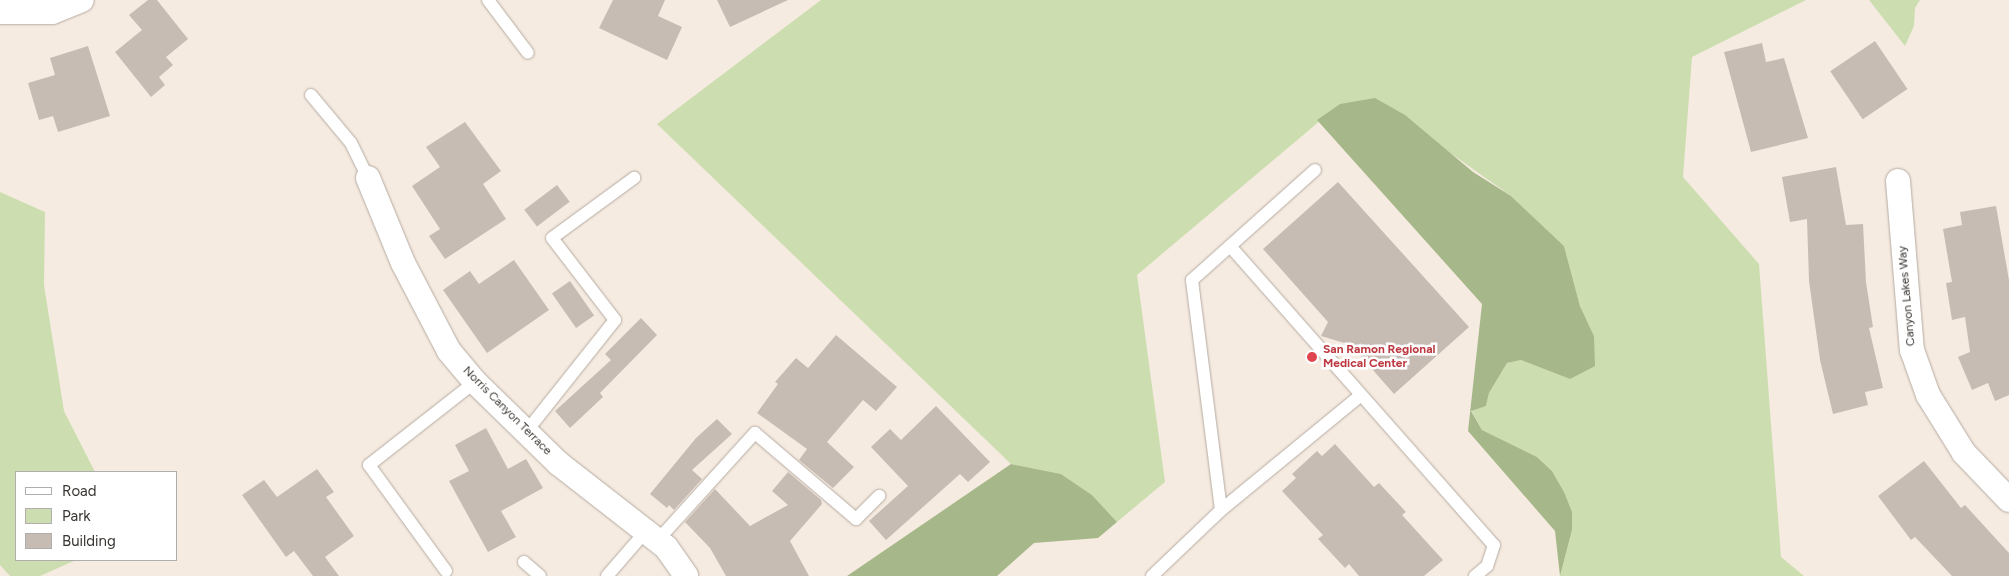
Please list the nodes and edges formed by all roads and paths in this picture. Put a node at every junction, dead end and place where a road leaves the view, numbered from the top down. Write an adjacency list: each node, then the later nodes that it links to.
1 (82, 0): 3 (street)
2 (488, 0): 4 (lane)
3 (0, 12)
4 (528, 53)
5 (311, 95): 7 (lane)
6 (1315, 170): 10 (lane)
7 (368, 178): 11 (street, Norris Canyon Terrace)
8 (634, 178): 13 (lane)
9 (1898, 181): 15 (street, Canyon Lakes Way)
10 (1230, 246): 12 (lane); 16 (lane)
11 (475, 382): 13 (street, Norris Canyon Terrace); 19 (lane)
12 (1360, 396): 16 (lane); 24 (lane)
13 (526, 432): 17 (street, Norris Canyon Terrace)
14 (879, 496): 17 (lane)
15 (2009, 500)
16 (1221, 510): 23 (lane)
17 (651, 536): 21 (lane); 22 (street, Norris Canyon Terrace)
18 (524, 562): 20 (lane)
19 (446, 571)
20 (540, 576)
21 (607, 576)
22 (686, 576)
23 (1152, 576)
24 (1475, 576)

